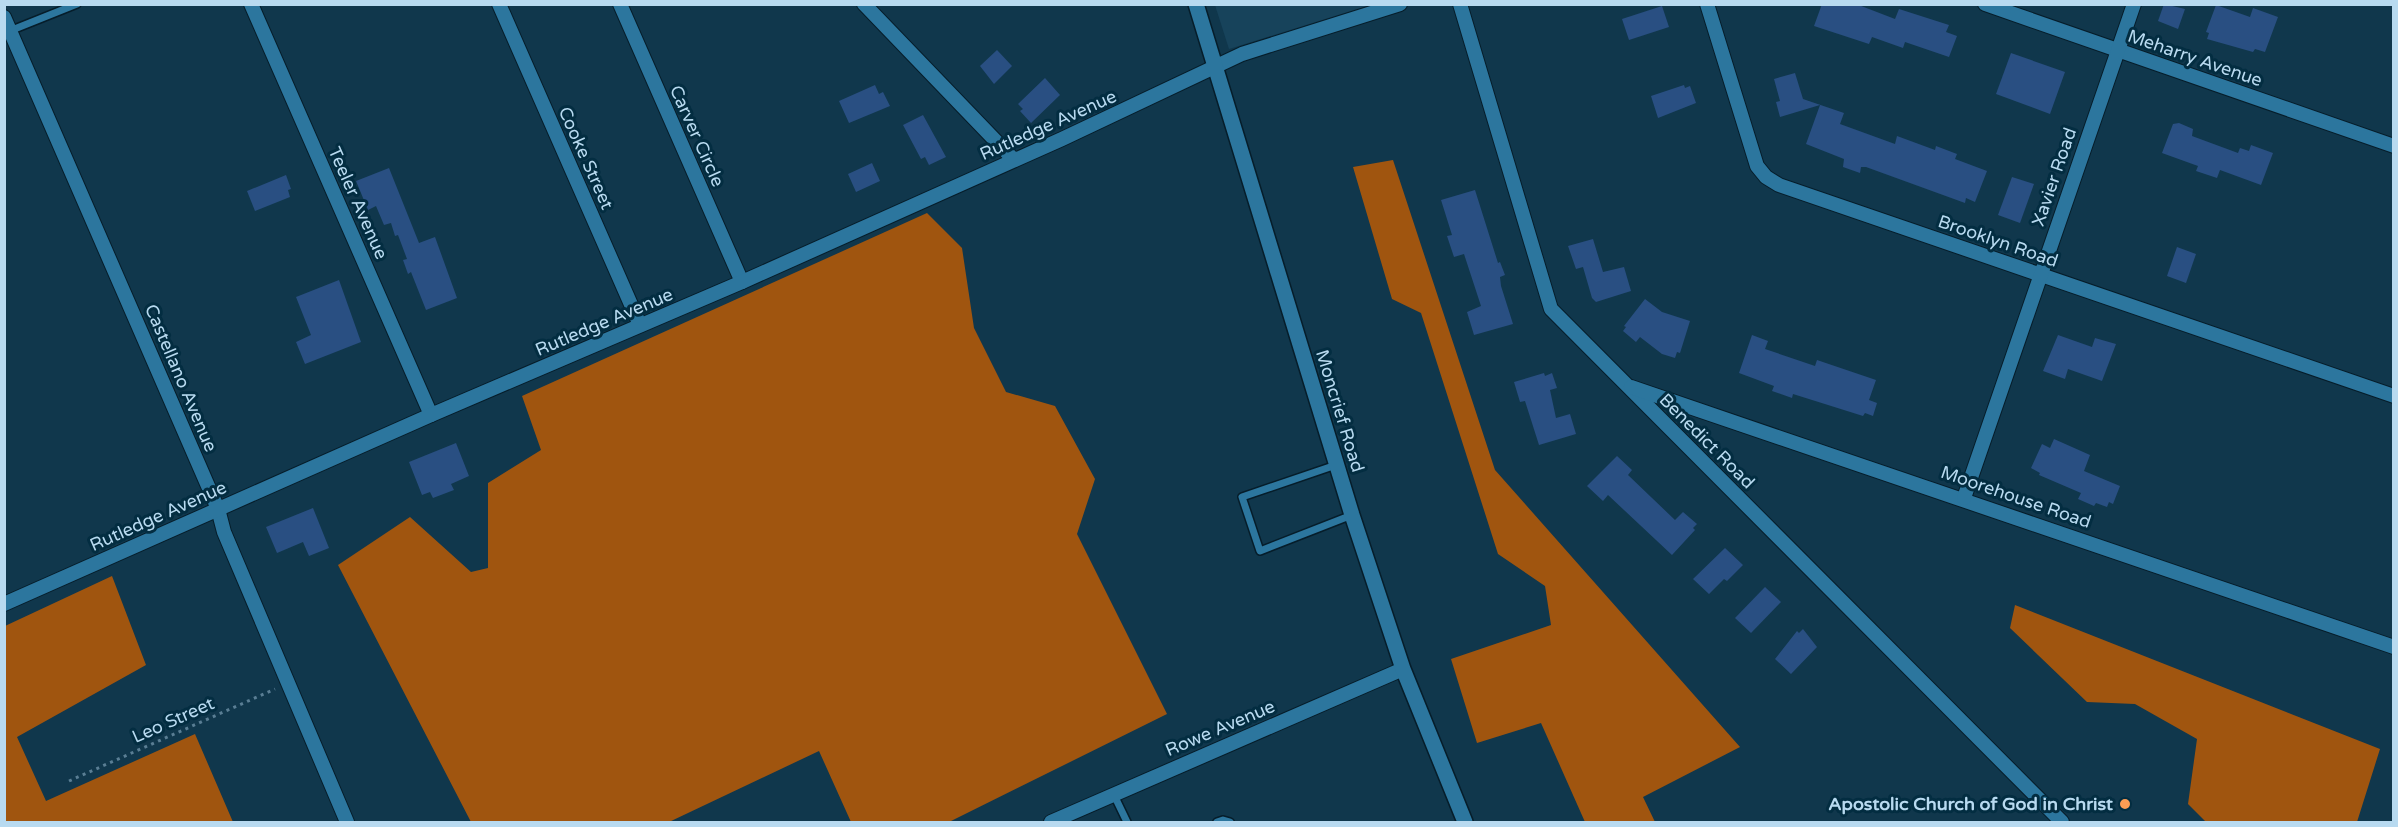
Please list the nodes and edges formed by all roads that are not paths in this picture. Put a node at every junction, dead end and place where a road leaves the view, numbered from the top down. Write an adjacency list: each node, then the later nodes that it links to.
1 (76, 4): 13 (lane)
2 (251, 4): 23 (street, Teeler Avenue)
3 (500, 4): 20 (street, Cooke Street)
4 (620, 4): 19 (street, Carver Circle)
5 (864, 4): 17 (street)
6 (1196, 4): 15 (main road, Moncrief Road)
7 (1400, 4): 15 (street)
8 (1460, 4): 21 (street, Benedict Road)
9 (1707, 4): 18 (street, Brooklyn Road)
10 (1985, 4): 14 (street, Meharry Avenue)
11 (2134, 4): 14 (street, Xavier Road)
12 (4, 16): 13 (street, Castellano Avenue)
13 (12, 30): 26 (street, Castellano Avenue)
14 (2118, 50): 16 (street, Meharry Avenue); 18 (street, Xavier Road)
15 (1215, 68): 17 (street, Rutledge Avenue); 24 (main road, Moncrief Road)
16 (2394, 146)
17 (1014, 160): 19 (street, Rutledge Avenue)
18 (2039, 274): 22 (street, Brooklyn Road); 25 (street, Xavier Road)
19 (742, 282): 20 (street, Rutledge Avenue)
20 (640, 325): 23 (street, Rutledge Avenue)
21 (1626, 385): 25 (street, Moorehouse Road); 38 (street, Benedict Road)
22 (2394, 396)
23 (431, 416): 26 (street, Rutledge Avenue)
24 (1336, 465): 27 (main road, Moncrief Road); 27 (lane)
25 (1964, 498): 29 (street, Moorehouse Road)
26 (218, 509): 28 (street, Rutledge Avenue); 32 (street, Castellano Avenue)
27 (1352, 515): 30 (main road, Moncrief Road)
28 (4, 604)
29 (2394, 646)
30 (1403, 669): 31 (street, Rowe Avenue); 37 (main road, Moncrief Road)
31 (1114, 795): 33 (street, Rowe Avenue); 34 (lane)
32 (347, 822)
33 (1051, 822)
34 (1127, 822)
35 (1217, 822): 36 (lane)
36 (1230, 822)
37 (1465, 822)
38 (2062, 822)

